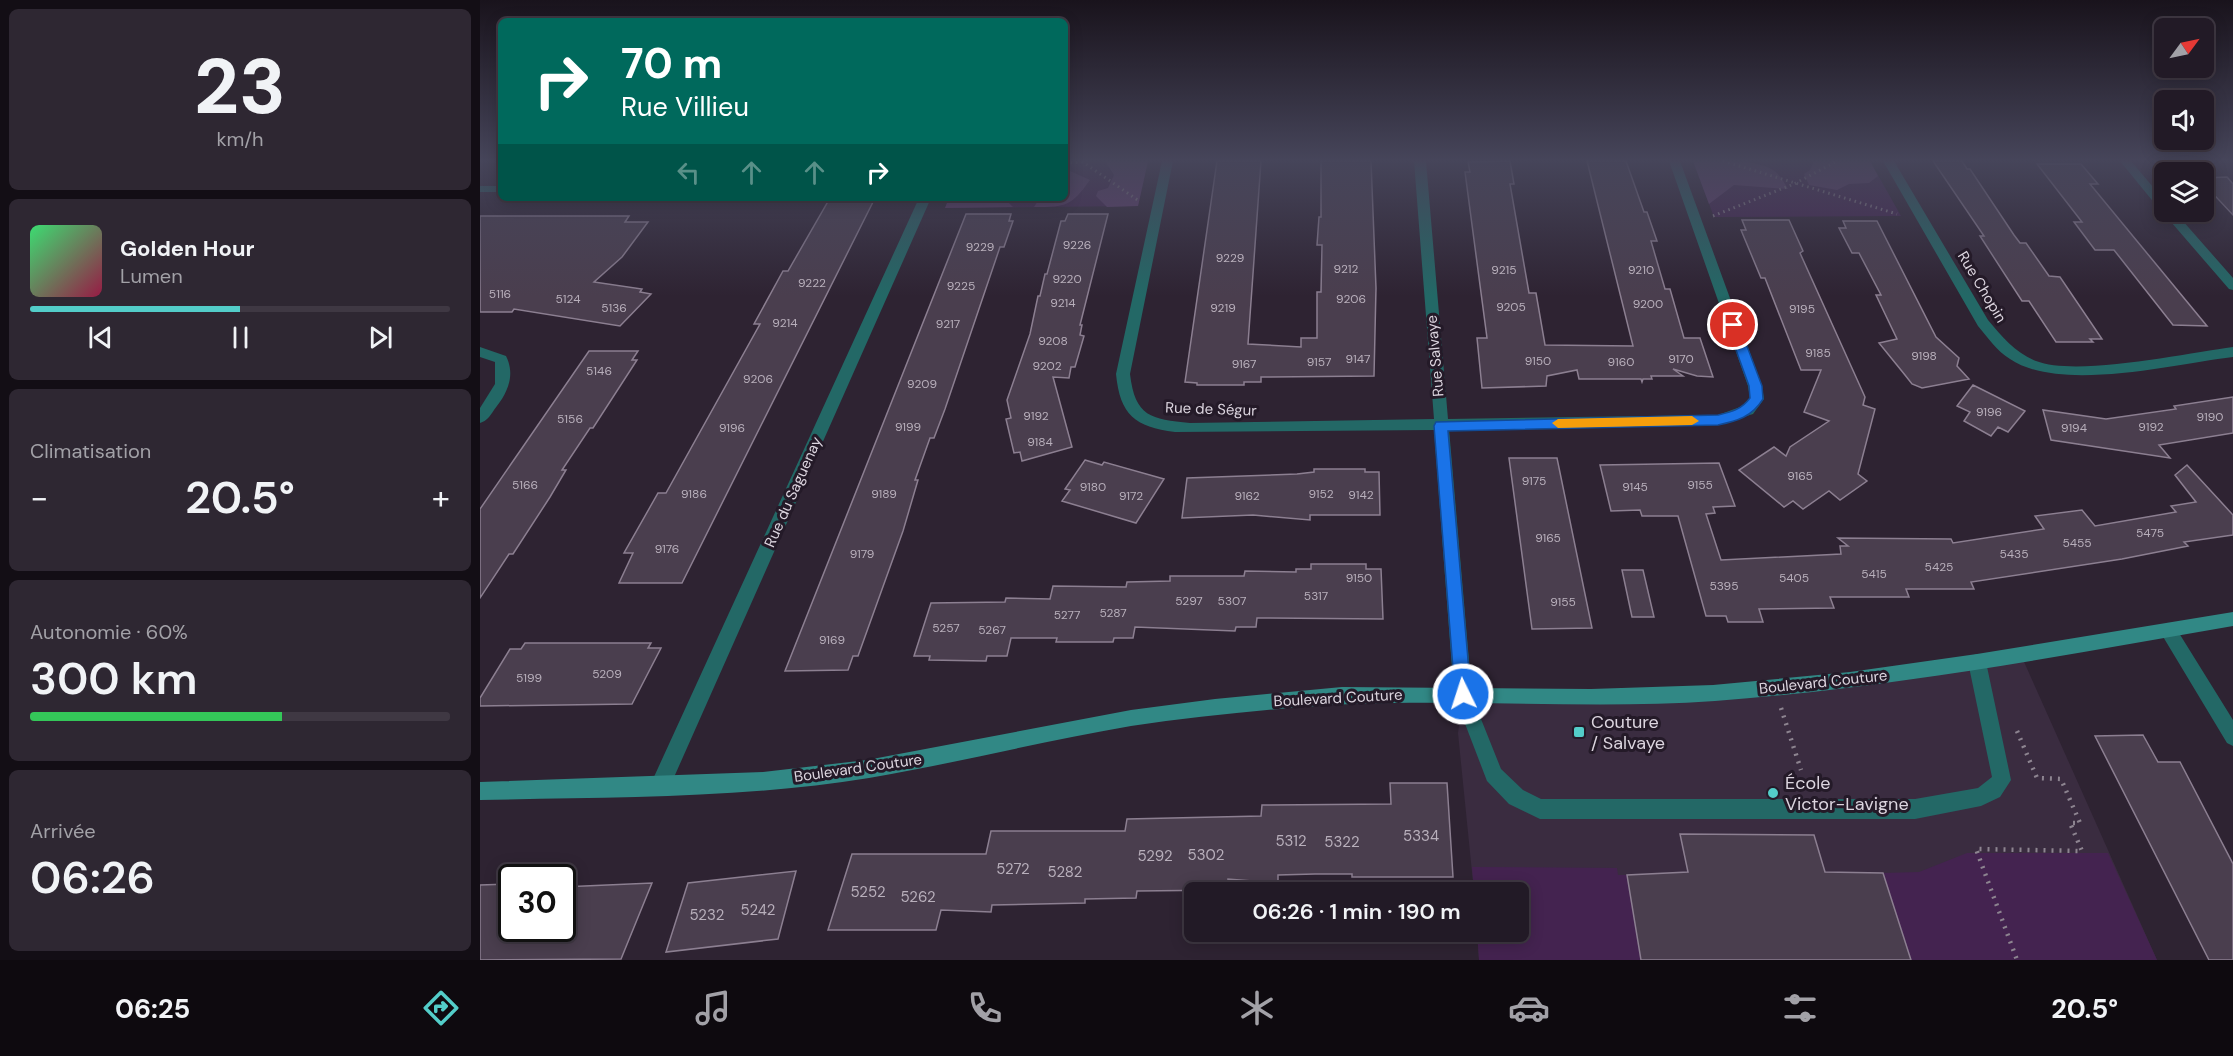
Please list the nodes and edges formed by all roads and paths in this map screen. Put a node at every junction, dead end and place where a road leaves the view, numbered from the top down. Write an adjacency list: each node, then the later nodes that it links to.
1 (921, 206): 26 (street, Rue du Saguenay)
2 (1146, 206): 9 (path)
3 (1159, 206): 9 (street, Rue de Ségur)
4 (1424, 206): 17 (street, Rue Salvaye)
5 (1690, 206): 12 (street, Rue de Ségur)
6 (1741, 206): 12 (path)
7 (1870, 206): 10 (path)
8 (1914, 206): 10 (street, Rue Chopin)
9 (1157, 213): 17 (street, Rue de Ségur)
10 (1923, 221): 15 (street, Rue Chopin)
11 (2178, 222): 13 (street)
12 (1696, 224): 17 (street, Rue de Ségur)
13 (2233, 286)
14 (480, 352): 16 (street)
15 (2233, 352)
16 (480, 418)
17 (1441, 426): 22 (street, Rue Salvaye)
18 (2233, 619): 19 (street, Boulevard Couture)
19 (2168, 630): 20 (street, Boulevard Couture); 24 (street)
20 (1977, 662): 21 (street, Boulevard Couture); 22 (street, Rue Salvaye)
21 (1774, 687): 22 (street, Boulevard Couture); 25 (path)
22 (1463, 694): 26 (street, Boulevard Couture)
23 (2014, 725): 28 (path)
24 (2233, 737)
25 (1801, 770)
26 (660, 786): 27 (street, Boulevard Couture)
27 (480, 791)
28 (2018, 960)

